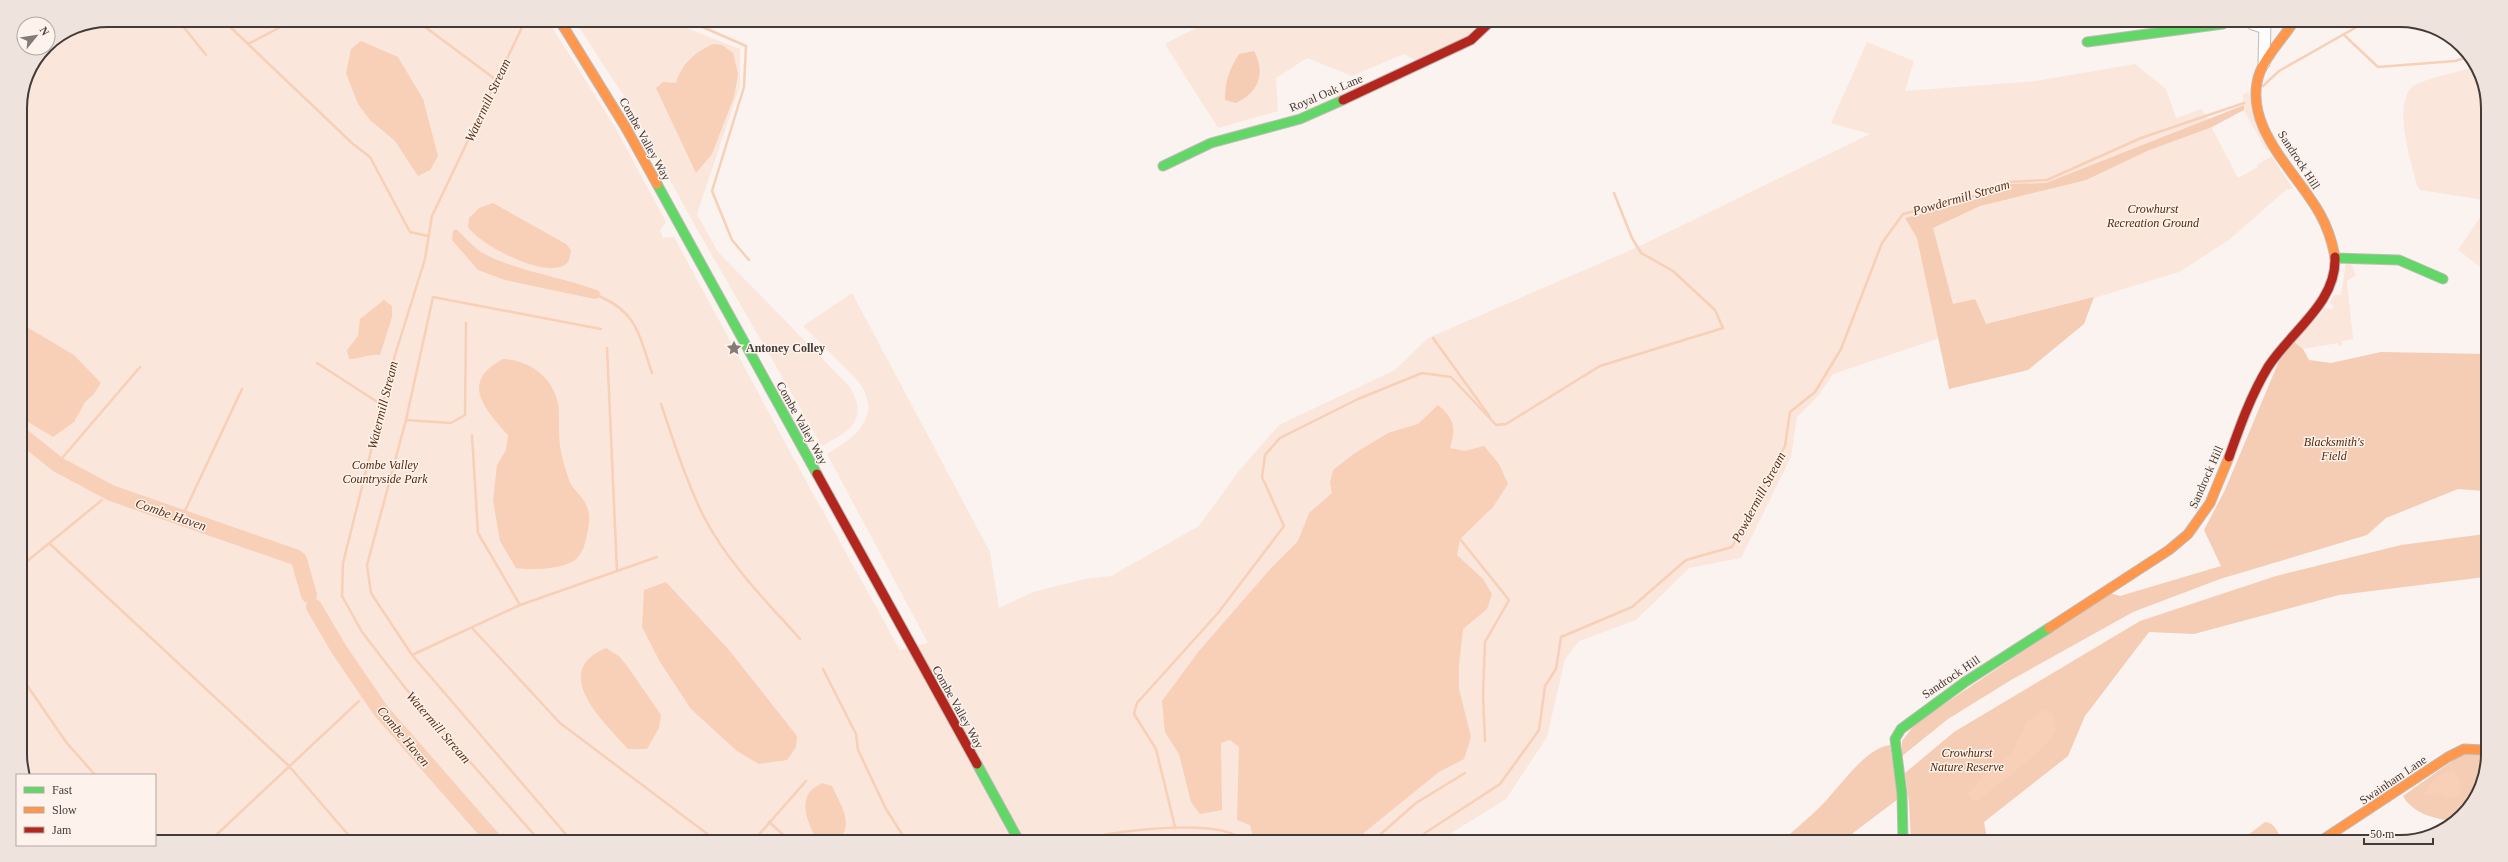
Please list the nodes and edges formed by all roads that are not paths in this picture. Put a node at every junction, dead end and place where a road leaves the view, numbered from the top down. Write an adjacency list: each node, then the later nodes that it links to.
1 (564, 27): 12 (street, Combe Valley Way)
2 (1485, 27): 8 (street, Royal Oak Lane)
3 (2200, 27): 6 (street)
4 (2265, 27): 7 (street)
5 (2290, 27): 7 (street, Sandrock Hill)
6 (2087, 42)
7 (2264, 63): 9 (street, Sandrock Hill)
8 (1163, 166)
9 (2335, 258): 10 (street); 13 (street, Sandrock Hill)
10 (2443, 279)
11 (2481, 750): 14 (street, Swainham Lane)
12 (1016, 835)
13 (1903, 835)
14 (2330, 835)

